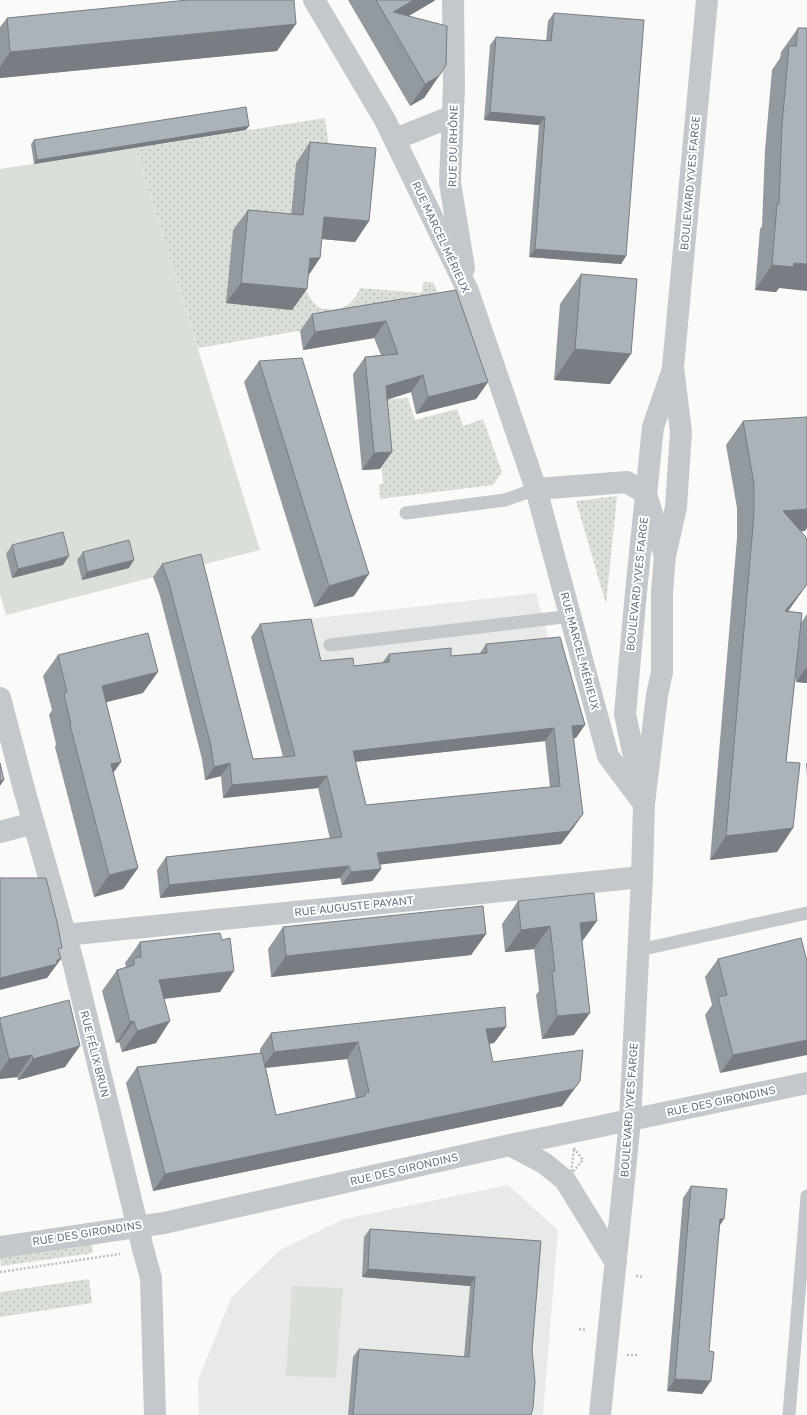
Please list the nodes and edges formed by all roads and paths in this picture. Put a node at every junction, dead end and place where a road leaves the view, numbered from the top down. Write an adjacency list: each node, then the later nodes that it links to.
1 (314, 0): 5 (street, RUE MARCEL MÉRIEUX)
2 (453, 0): 4 (street, RUE DU RHÔNE)
3 (707, 0): 7 (street, BOULEVARD YVES FARGE)
4 (453, 116): 5 (street); 6 (street, RUE DU RHÔNE)
5 (395, 139): 6 (street, RUE MARCEL MÉRIEUX)
6 (468, 291): 8 (street, RUE MARCEL MÉRIEUX)
7 (674, 367): 9 (street, BOULEVARD YVES FARGE); 11 (street, BOULEVARD YVES FARGE)
8 (536, 489): 9 (street); 10 (lane); 12 (street, RUE MARCEL MÉRIEUX)
9 (646, 494): 11 (street); 15 (street, BOULEVARD YVES FARGE)
10 (406, 512)
11 (665, 556): 15 (street, BOULEVARD YVES FARGE)
12 (571, 616): 13 (lane); 15 (street, RUE MARCEL MÉRIEUX)
13 (330, 645)
14 (0, 698): 16 (street, RUE FÉLIX BRUN)
15 (644, 804): 18 (street, BOULEVARD YVES FARGE)
16 (34, 824): 17 (street); 20 (street, RUE FÉLIX BRUN)
17 (0, 832)
18 (642, 877): 20 (street, RUE AUGUSTE PAYANT); 21 (street, BOULEVARD YVES FARGE)
19 (807, 913): 21 (lane)
20 (65, 935): 26 (street, RUE FÉLIX BRUN)
21 (639, 950): 23 (street, BOULEVARD YVES FARGE)
22 (807, 1083): 23 (street, RUE DES GIRONDINS)
23 (630, 1121): 24 (street, RUE DES GIRONDINS); 29 (street, BOULEVARD YVES FARGE)
24 (510, 1145): 26 (street, RUE DES GIRONDINS); 29 (street)
25 (807, 1196): 31 (lane)
26 (137, 1226): 27 (street, RUE DES GIRONDINS); 28 (street, RUE FÉLIX BRUN)
27 (0, 1246)
28 (143, 1249): 30 (path); 32 (street, RUE FÉLIX BRUN)
29 (616, 1263): 33 (street, BOULEVARD YVES FARGE)
30 (0, 1272)
31 (803, 1299): 34 (lane)
32 (155, 1415)
33 (600, 1415)
34 (789, 1415)

